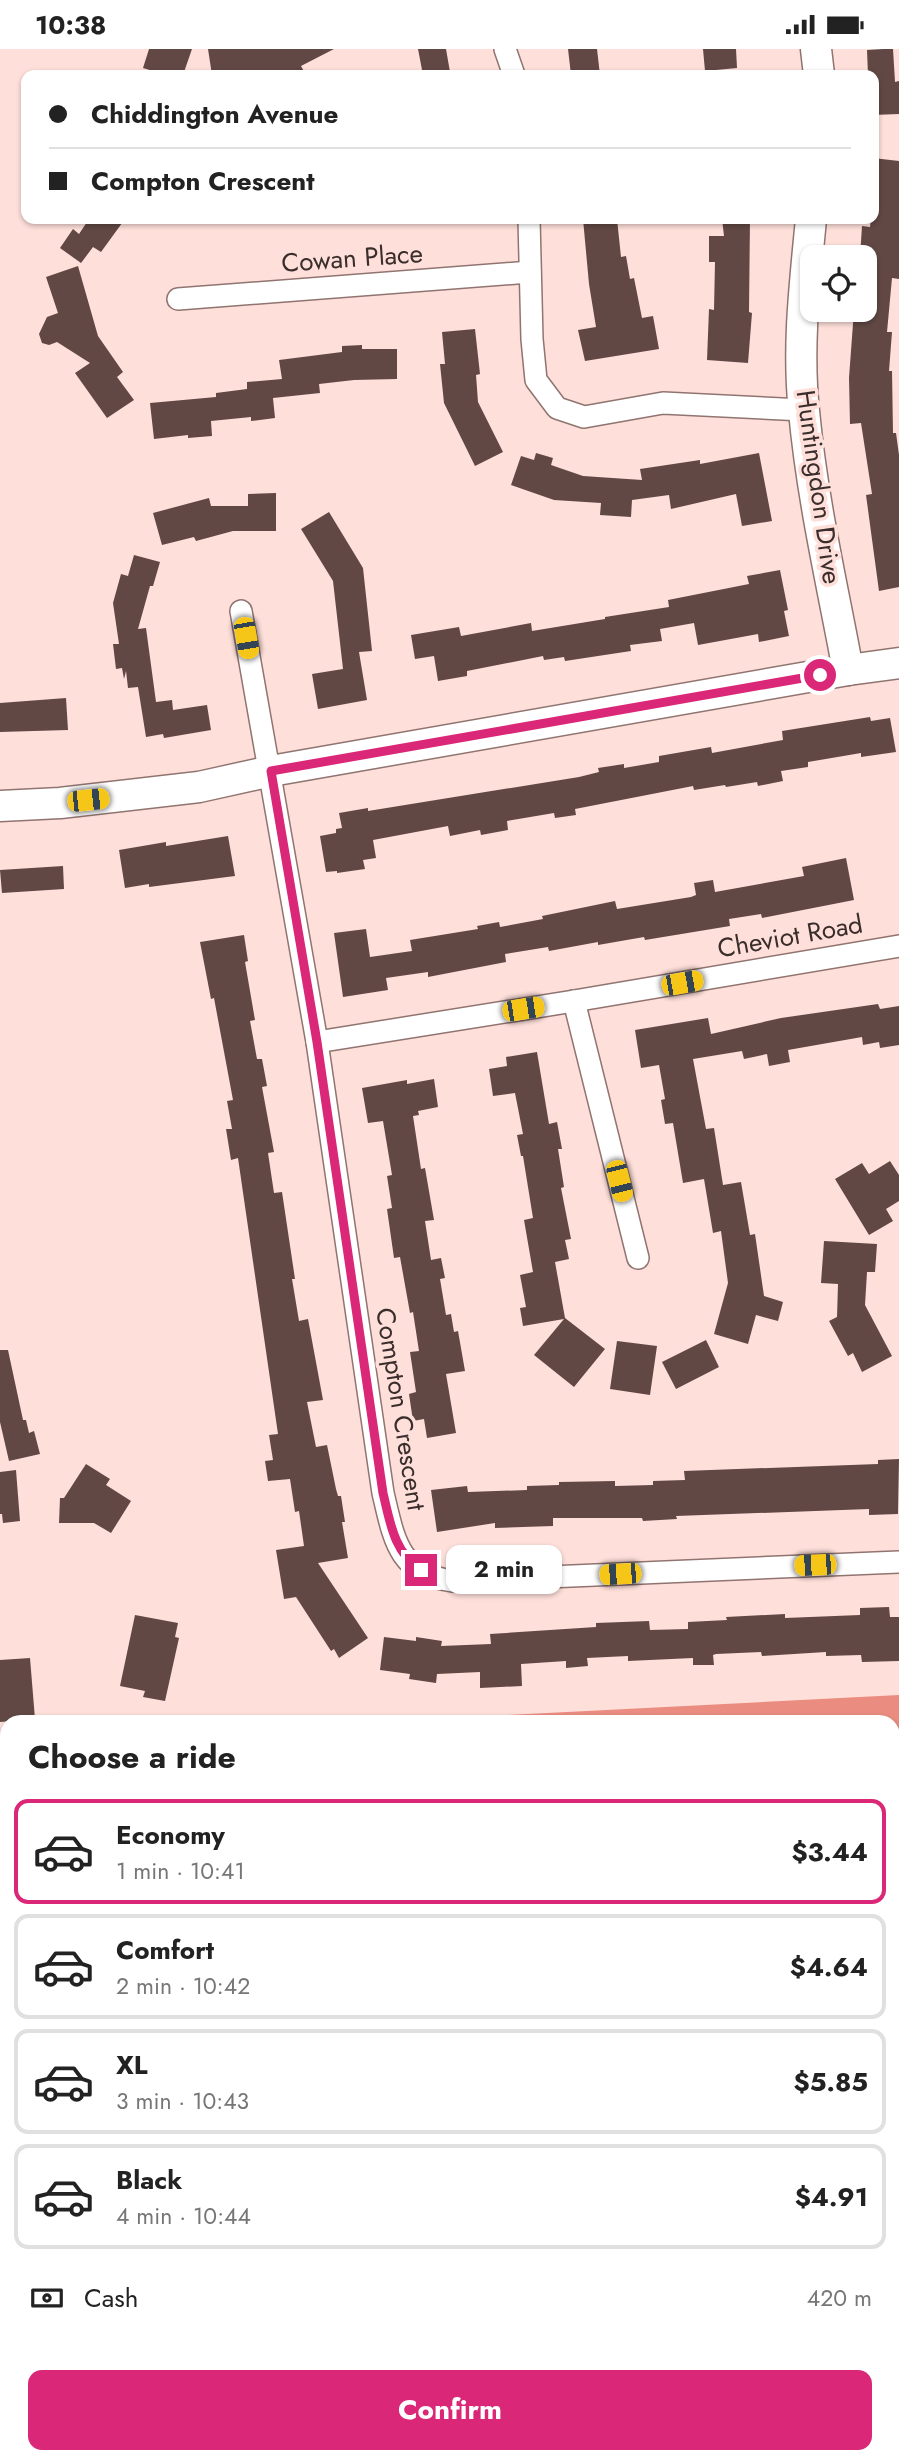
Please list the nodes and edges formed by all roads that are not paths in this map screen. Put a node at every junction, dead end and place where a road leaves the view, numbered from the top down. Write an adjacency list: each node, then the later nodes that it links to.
1 (505, 49): 3 (street)
2 (816, 49): 4 (street)
3 (512, 70)
4 (818, 70)
5 (529, 224): 7 (street)
6 (811, 224): 9 (street, Huntingdon Drive)
7 (530, 272): 8 (street, Cowan Place); 9 (street)
8 (178, 299)
9 (803, 410): 12 (street, Huntingdon Drive)
10 (242, 611): 13 (street, Compton Crescent)
11 (899, 663): 12 (street)
12 (848, 670): 13 (street)
13 (271, 771): 14 (street); 17 (street, Compton Crescent)
14 (0, 806)
15 (899, 946): 16 (street, Cheviot Road)
16 (574, 1001): 17 (street, Cheviot Road); 18 (street)
17 (317, 1042): 19 (street, Compton Crescent)
18 (638, 1258)
19 (899, 1562)

